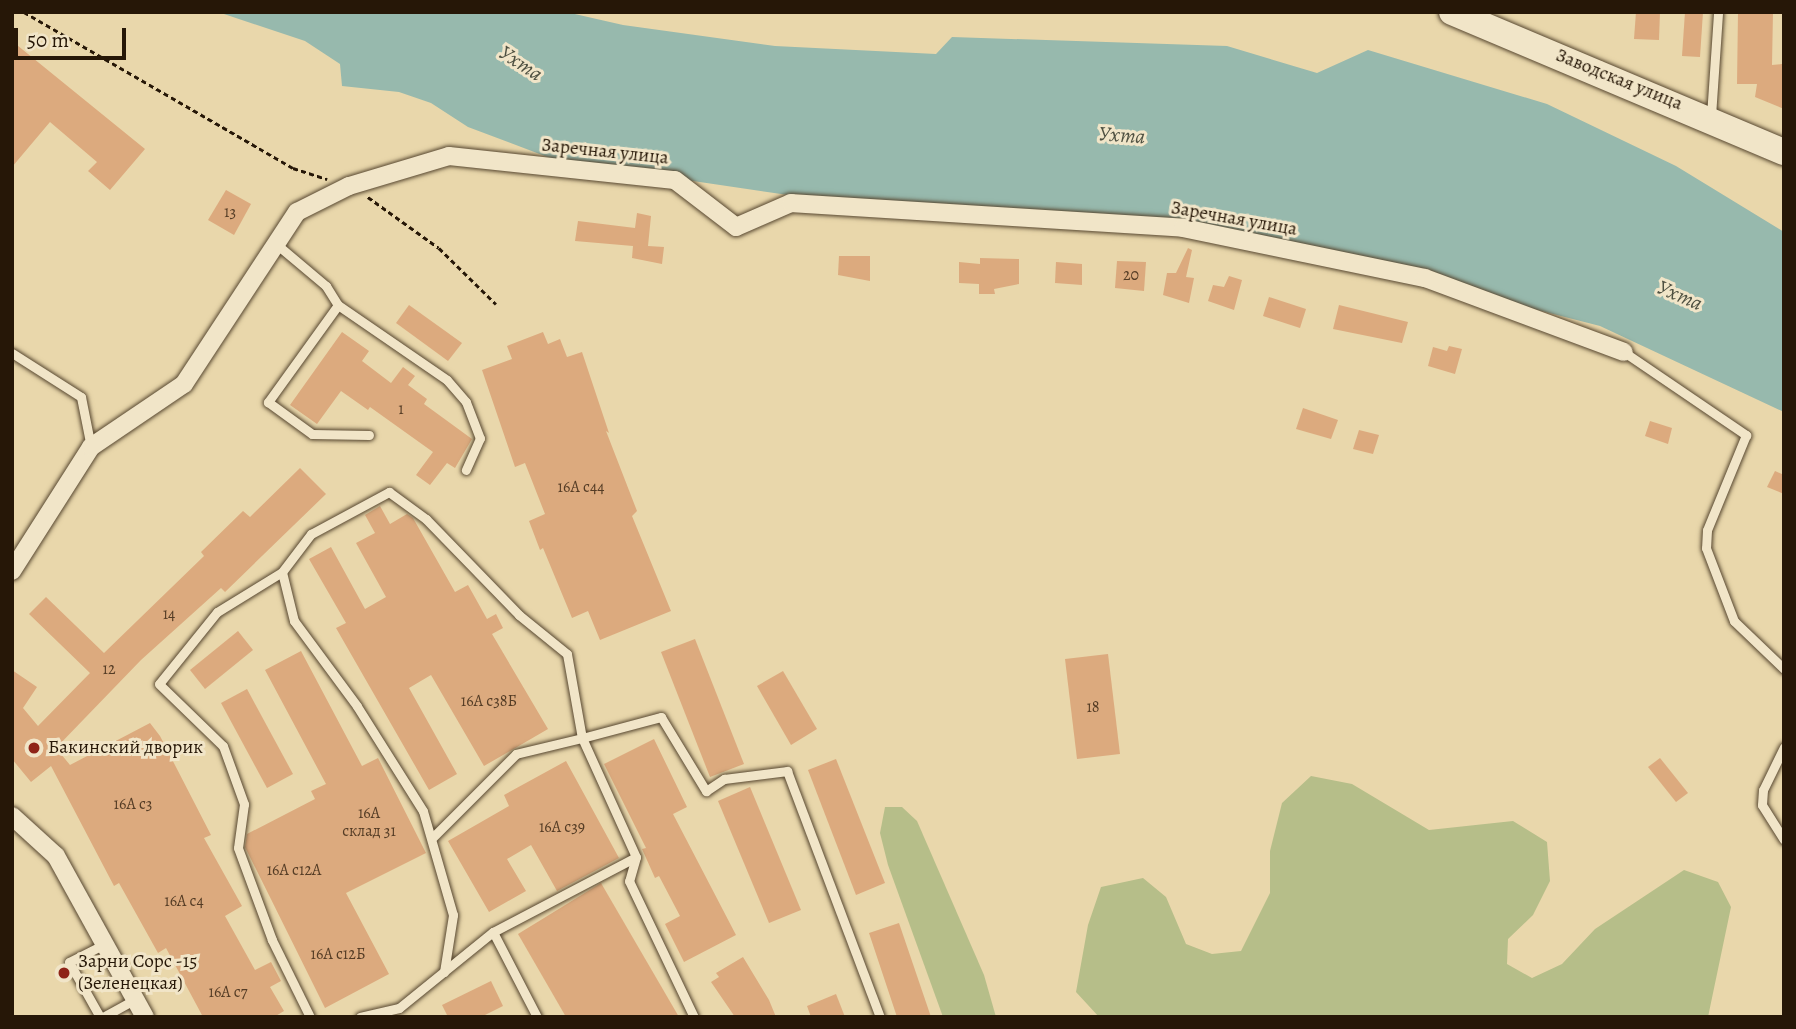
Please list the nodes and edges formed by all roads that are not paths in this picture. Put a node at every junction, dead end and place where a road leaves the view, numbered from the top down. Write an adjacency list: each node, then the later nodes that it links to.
1 (1452, 12): 3 (street, Заводская улица)
2 (1718, 12): 3 (lane)
3 (1710, 118): 4 (street, Заводская улица)
4 (1784, 152)
5 (275, 243): 6 (lane); 7 (street, Заречная улица); 10 (street, Заречная улица)
6 (338, 305): 9 (lane); 11 (lane)
7 (1624, 352): 14 (lane, Заречная улица)
8 (12, 353): 10 (lane)
9 (369, 435)
10 (91, 447): 12 (street, Заречная улица)
11 (466, 470)
12 (12, 571)
13 (282, 572): 15 (lane); 18 (lane); 27 (lane)
14 (1784, 670)
15 (582, 738): 18 (lane); 20 (lane); 31 (lane)
16 (1784, 747): 19 (lane)
17 (12, 816): 22 (street)
18 (433, 837): 23 (lane)
19 (1784, 840)
20 (636, 857): 21 (lane); 30 (lane)
21 (493, 932): 23 (lane); 29 (lane)
22 (104, 944): 24 (street); 25 (lane)
23 (444, 972): 28 (lane)
24 (135, 999): 25 (lane); 26 (street)
25 (101, 1017)
26 (145, 1017)
27 (310, 1017)
28 (360, 1017)
29 (537, 1017)
30 (694, 1017)
31 (880, 1017)

